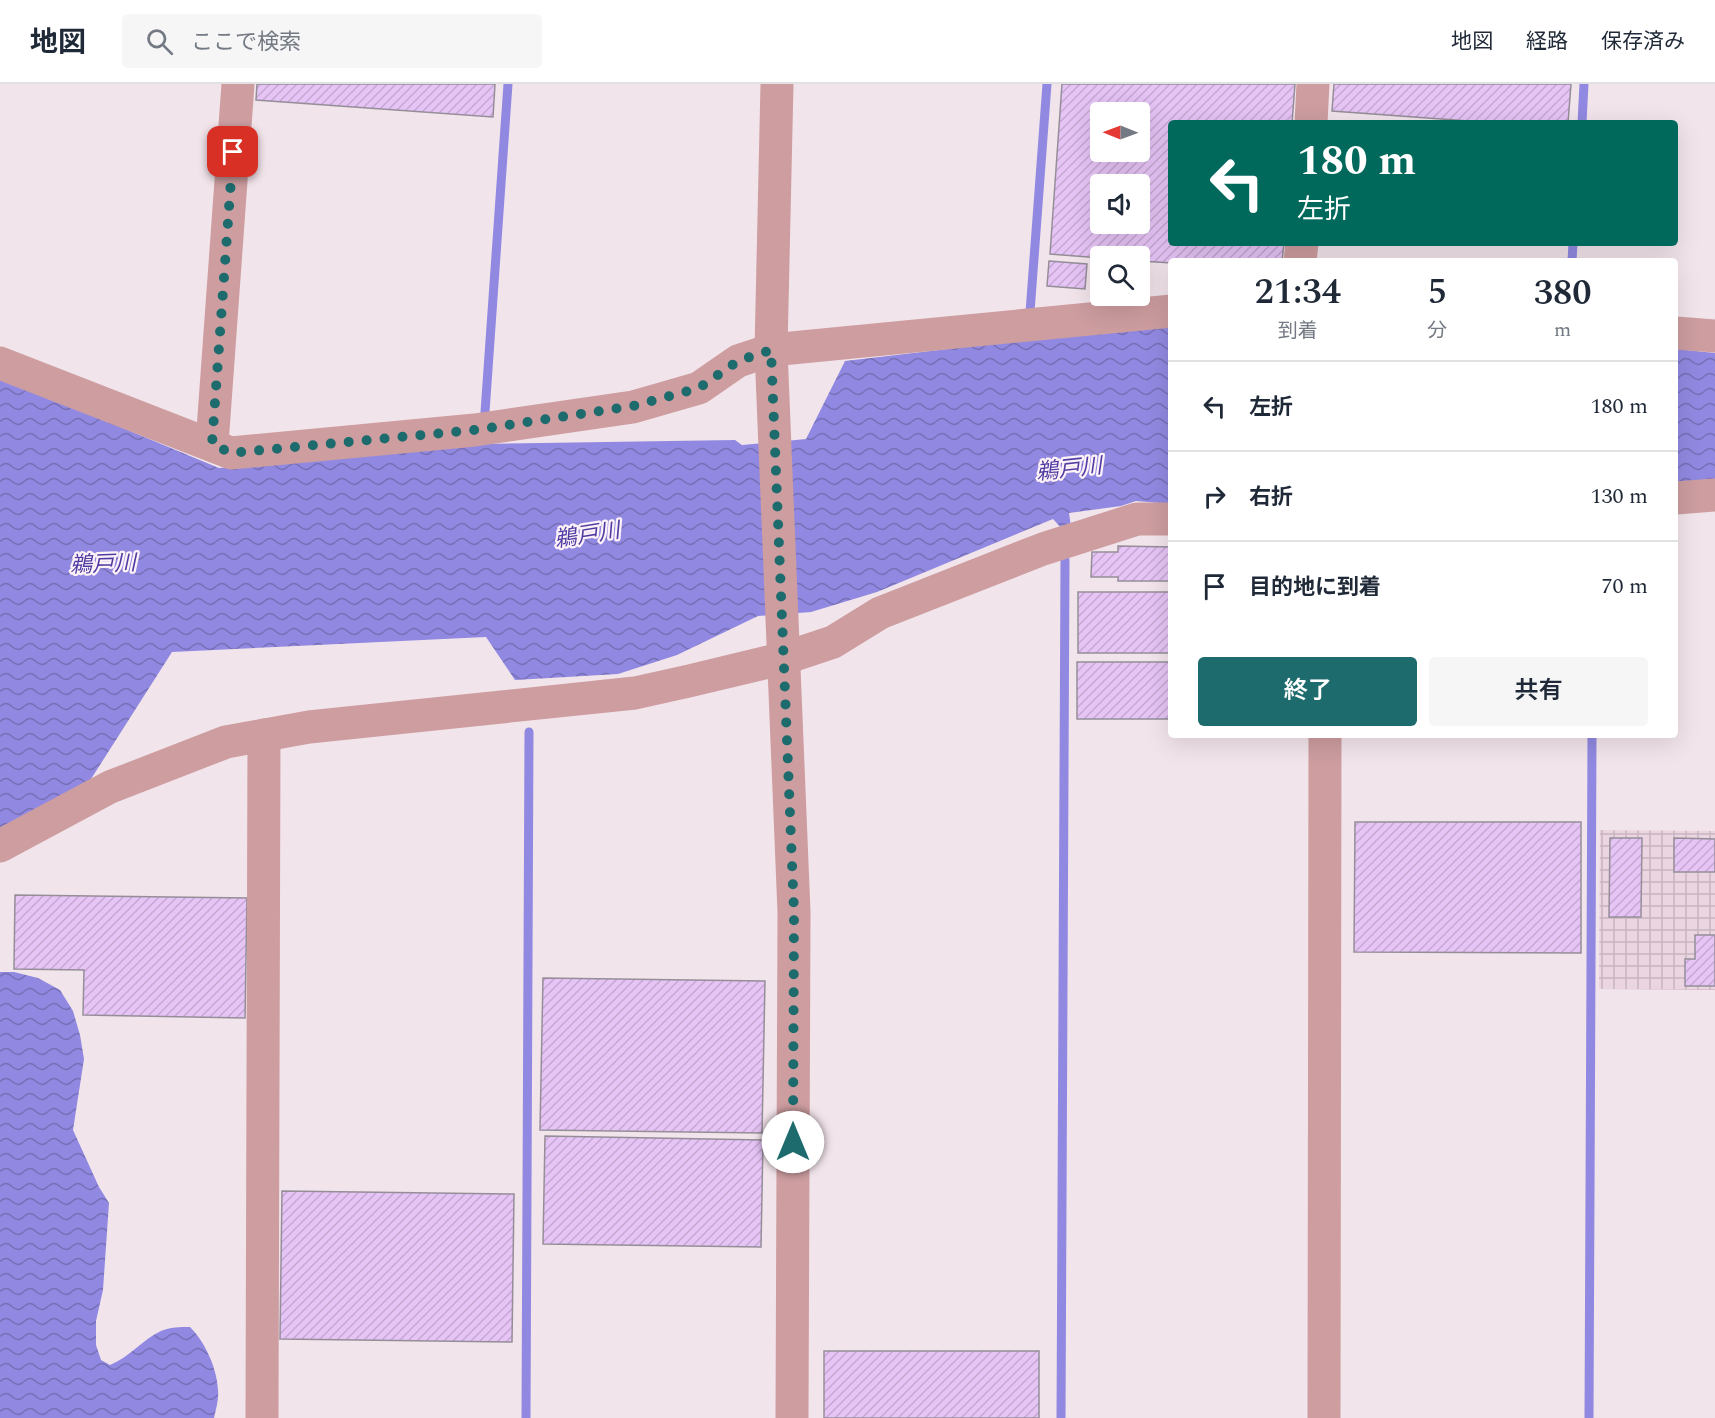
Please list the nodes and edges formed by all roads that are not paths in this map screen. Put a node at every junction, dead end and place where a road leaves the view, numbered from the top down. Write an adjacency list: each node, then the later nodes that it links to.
1 (238, 84): 10 (street)
2 (777, 84): 8 (street)
3 (1313, 84): 4 (street)
4 (1311, 120)
5 (1168, 311): 8 (street)
6 (1678, 333): 7 (street)
7 (1715, 336)
8 (771, 350): 10 (street); 14 (street)
9 (0, 363): 10 (street)
10 (212, 444)
11 (1715, 495): 12 (street)
12 (1678, 498)
13 (1168, 519): 14 (street)
14 (785, 658): 15 (street); 19 (street)
15 (264, 735): 17 (street); 18 (street)
16 (1325, 738): 20 (street)
17 (0, 846)
18 (262, 1418)
19 (792, 1418)
20 (1324, 1418)

